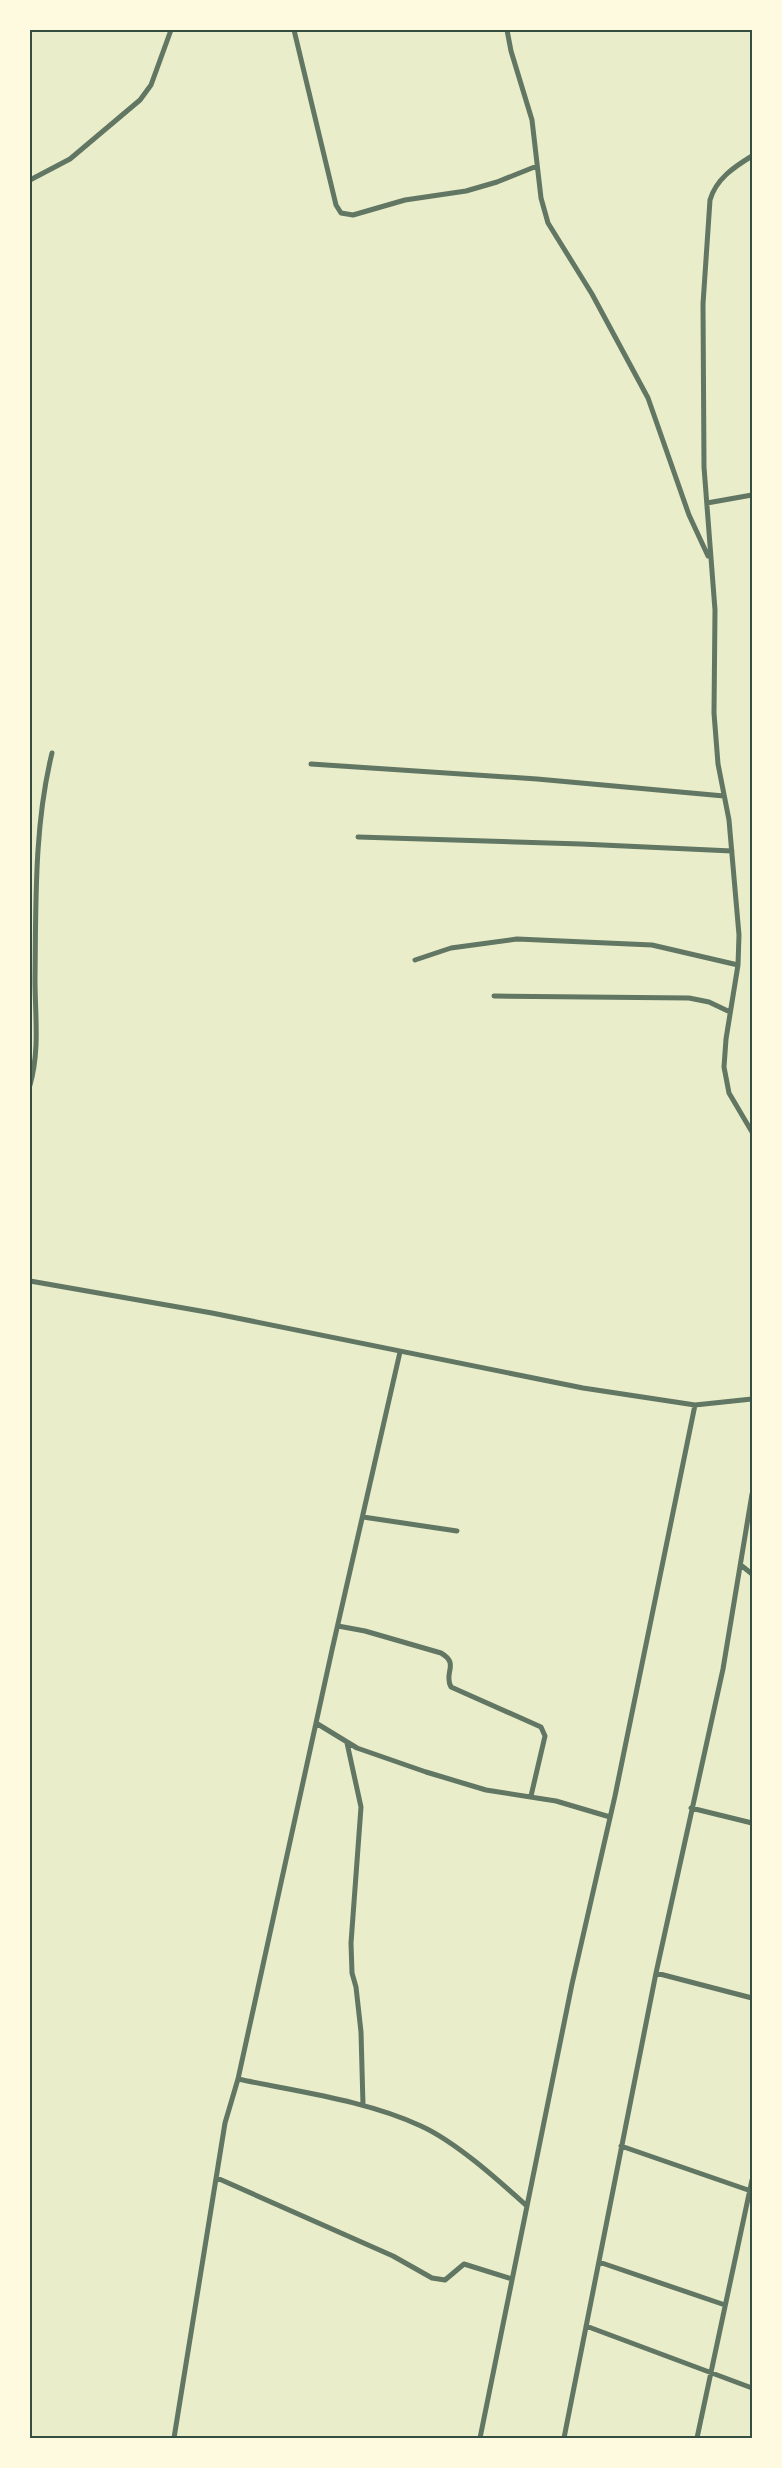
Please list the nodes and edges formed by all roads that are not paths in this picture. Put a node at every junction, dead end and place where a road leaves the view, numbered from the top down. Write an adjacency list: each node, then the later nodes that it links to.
1 (171, 30): 6 (street)
2 (294, 30): 5 (street)
3 (507, 30): 5 (street)
4 (752, 156): 8 (street)
5 (537, 166): 9 (street)
6 (30, 180)
7 (752, 495): 8 (street)
8 (707, 503): 9 (street)
9 (710, 559): 12 (street)
10 (52, 753): 19 (street)
11 (311, 764): 12 (street)
12 (724, 796): 14 (street)
13 (358, 837): 14 (street)
14 (732, 851): 16 (street)
15 (415, 960): 16 (street)
16 (738, 965): 18 (street)
17 (494, 996): 18 (street)
18 (730, 1012): 20 (street)
19 (30, 1085)
20 (752, 1132)
21 (30, 1281): 22 (street)
22 (400, 1352): 24 (street); 26 (street)
23 (752, 1399): 24 (street)
24 (695, 1405): 35 (street)
25 (752, 1494): 28 (street)
26 (363, 1517): 27 (street); 30 (street)
27 (457, 1531)
28 (742, 1566): 29 (street); 34 (street)
29 (752, 1574)
30 (338, 1626): 31 (street); 33 (street)
31 (316, 1723): 32 (street); 39 (street)
32 (347, 1743): 33 (street); 40 (street)
33 (531, 1796): 35 (street)
34 (691, 1808): 36 (street); 37 (street)
35 (610, 1817): 45 (street)
36 (752, 1823)
37 (656, 1973): 38 (street); 41 (street)
38 (752, 1998)
39 (238, 2079): 40 (street); 42 (street)
40 (363, 2105): 45 (street)
41 (621, 2146): 44 (street); 46 (street)
42 (217, 2178): 47 (street); 52 (street)
43 (752, 2180): 44 (street)
44 (751, 2191): 48 (street)
45 (527, 2206): 47 (street)
46 (599, 2262): 48 (street); 49 (street)
47 (512, 2279): 53 (street)
48 (725, 2305): 50 (street)
49 (586, 2326): 50 (street); 54 (street)
50 (710, 2371): 51 (street); 55 (street)
51 (752, 2388)
52 (174, 2438)
53 (480, 2438)
54 (564, 2438)
55 (697, 2438)

